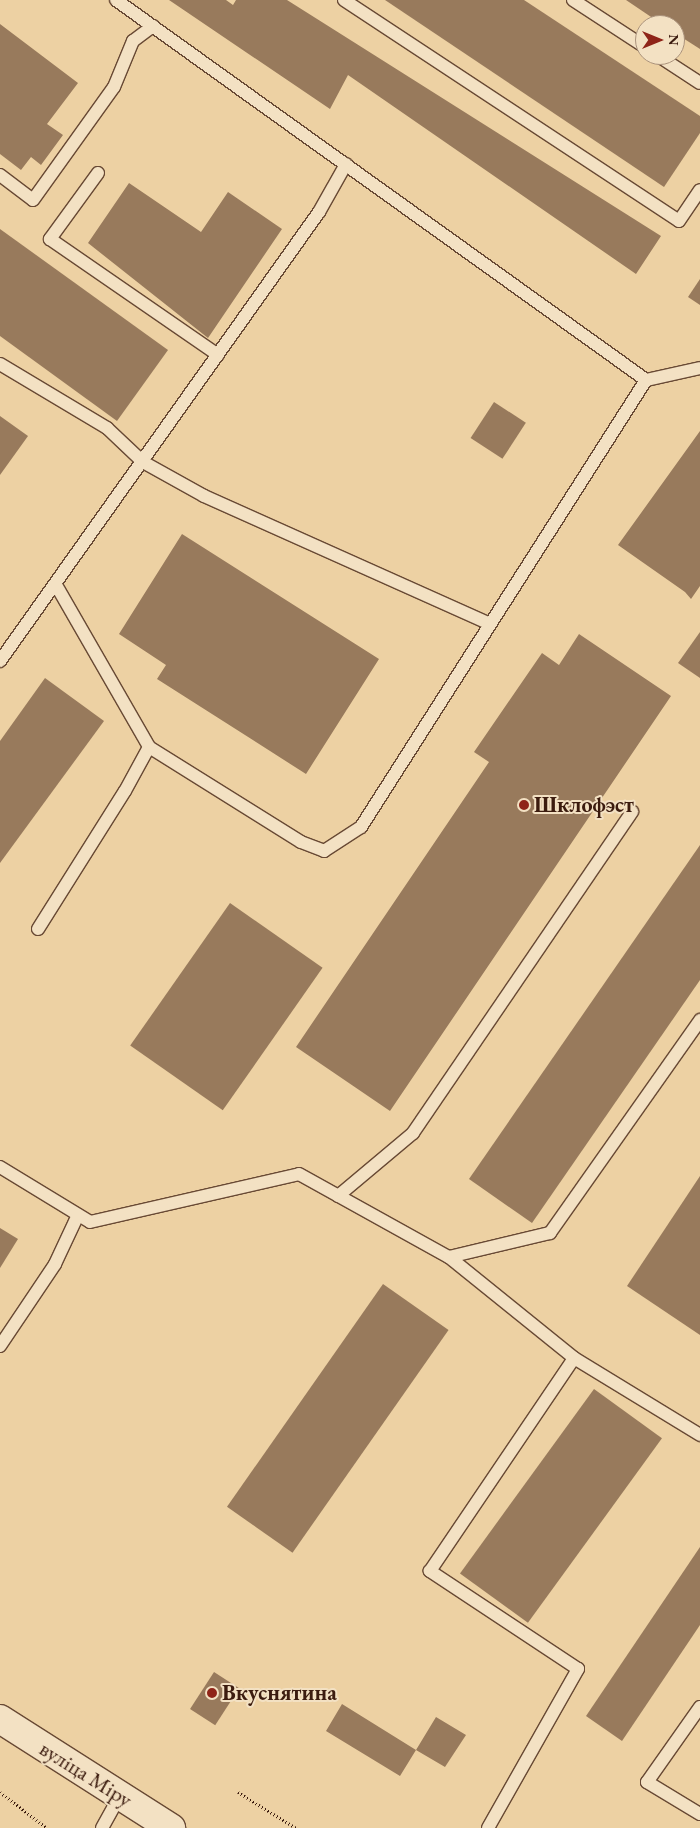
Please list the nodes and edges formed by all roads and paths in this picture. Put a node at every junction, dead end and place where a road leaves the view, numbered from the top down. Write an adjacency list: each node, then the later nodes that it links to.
1 (116, 0): 4 (lane)
2 (344, 0): 11 (lane)
3 (573, 0): 5 (lane)
4 (153, 26): 8 (lane); 10 (lane)
5 (635, 40)
6 (672, 65): 7 (lane)
7 (700, 83)
8 (346, 164): 12 (lane); 15 (lane)
9 (98, 173): 12 (lane)
10 (0, 175)
11 (700, 190)
12 (218, 355): 16 (lane)
13 (0, 364): 16 (lane)
14 (700, 368): 15 (lane)
15 (646, 380): 18 (lane)
16 (143, 462): 17 (lane); 18 (lane)
17 (56, 585): 19 (lane); 20 (lane)
18 (490, 624): 20 (lane)
19 (0, 661)
20 (148, 748): 22 (lane)
21 (632, 812): 25 (lane)
22 (38, 929)
23 (700, 1020): 27 (lane)
24 (0, 1167): 26 (lane)
25 (338, 1196): 26 (lane); 27 (lane)
26 (78, 1215): 28 (lane)
27 (448, 1257): 29 (lane)
28 (0, 1346)
29 (574, 1358): 30 (lane); 41 (lane)
30 (700, 1435)
31 (700, 1706): 36 (lane)
32 (0, 1719): 35 (street, вуліца Міру)
33 (0, 1792): 37 (path)
34 (238, 1792): 40 (path)
35 (120, 1795): 38 (lane); 39 (street, вуліца Міру)
36 (700, 1814)
37 (47, 1828)
38 (102, 1828)
39 (171, 1828)
40 (296, 1828)
41 (488, 1828)

